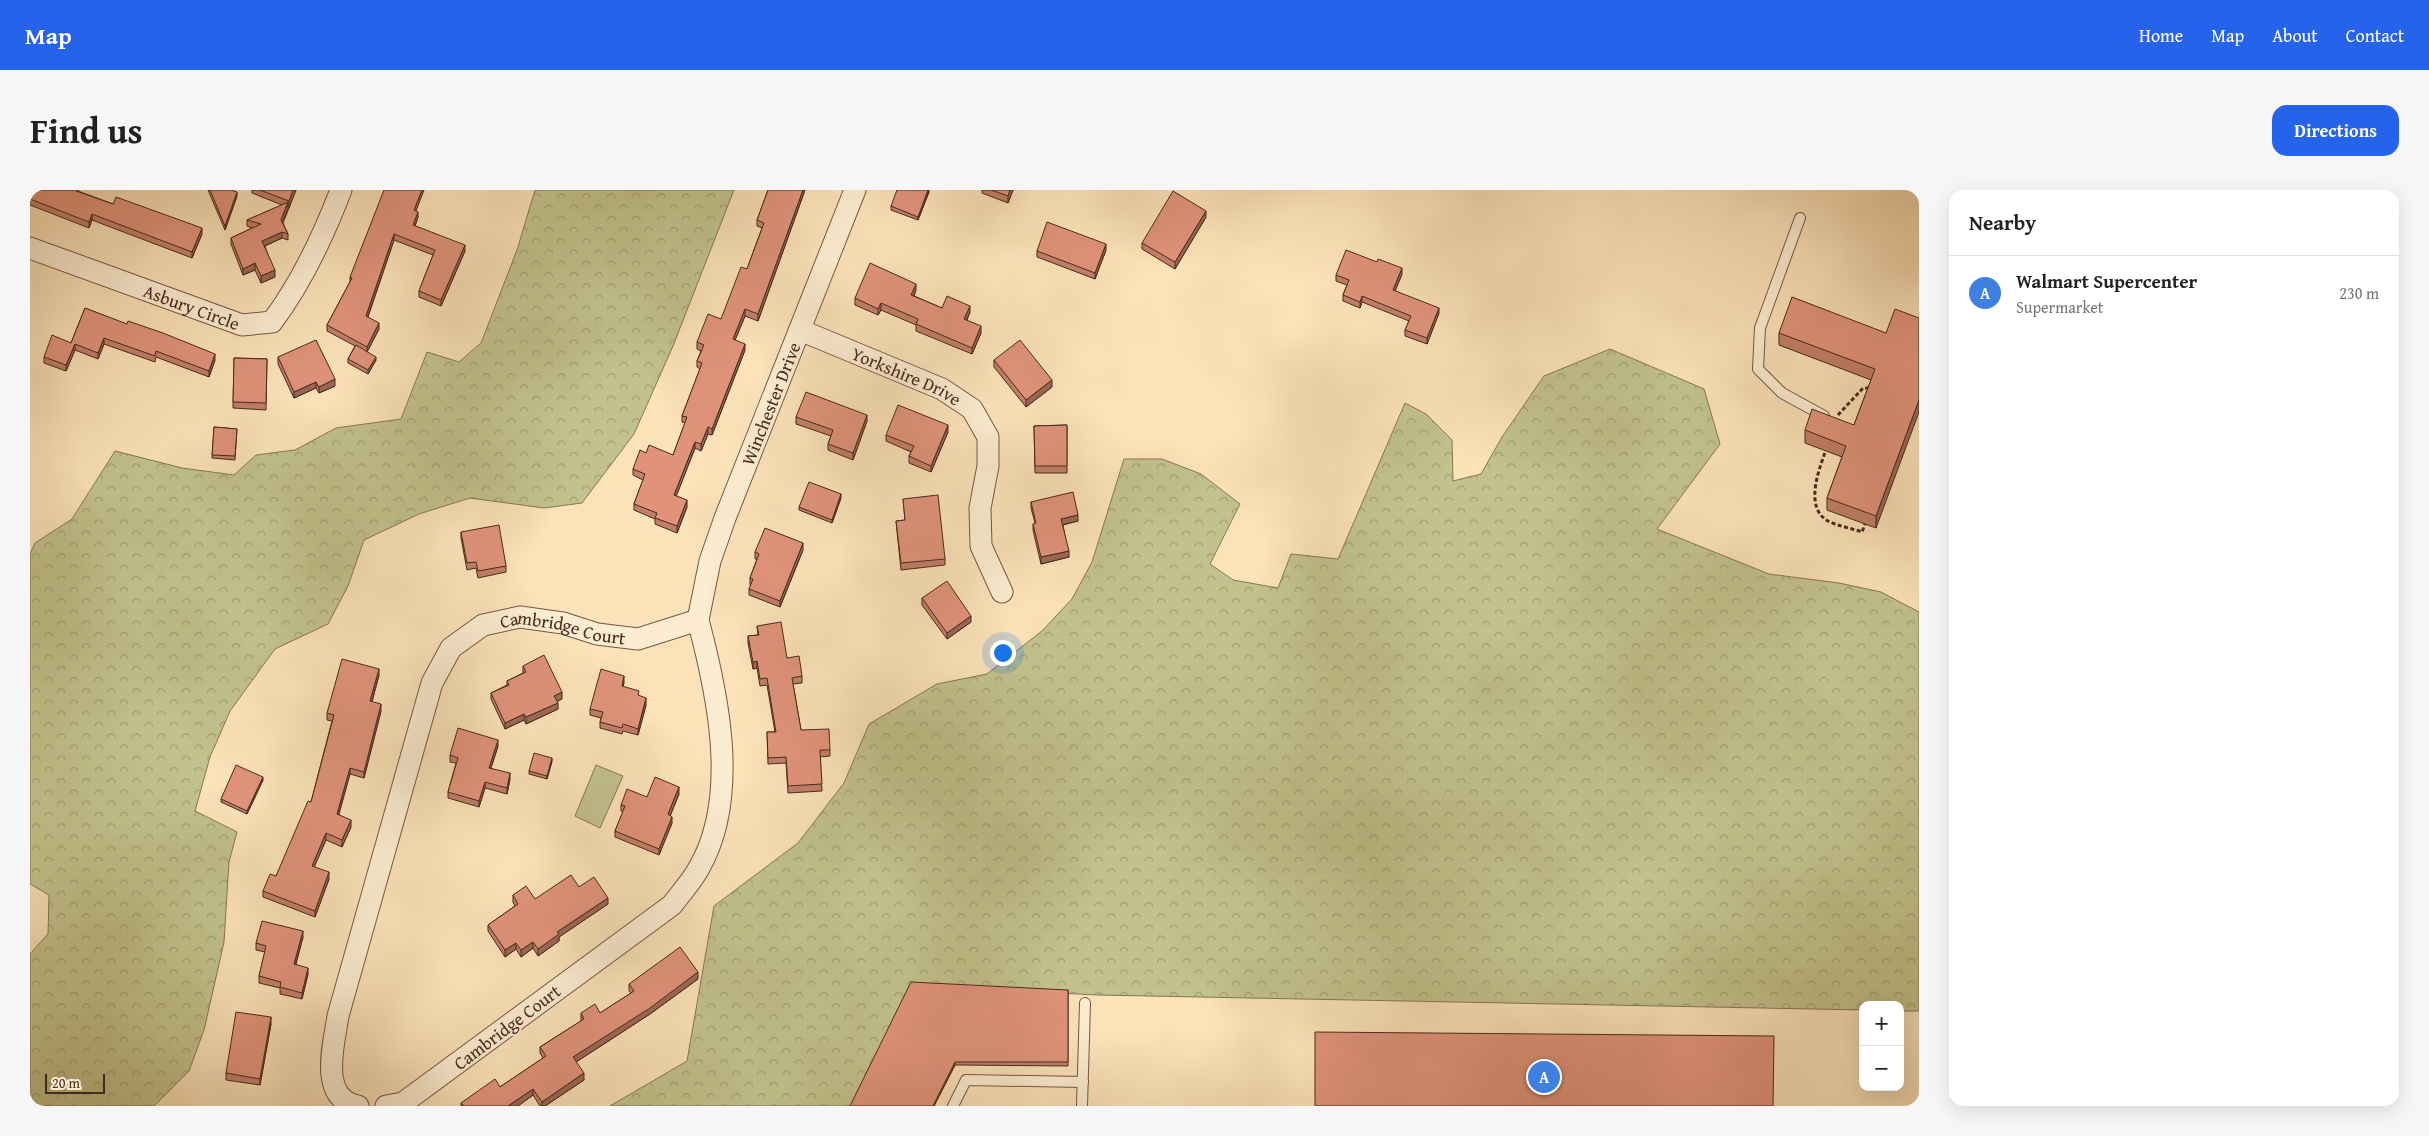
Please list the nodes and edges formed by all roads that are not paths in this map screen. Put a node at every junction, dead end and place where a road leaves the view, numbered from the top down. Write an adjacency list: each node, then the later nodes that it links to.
1 (341, 190): 4 (street, Asbury Circle)
2 (855, 190): 5 (street, Winchester Drive)
3 (1800, 218): 6 (lane)
4 (30, 248)
5 (800, 330): 7 (street, Yorkshire Drive); 8 (street, Winchester Drive)
6 (1836, 422)
7 (1002, 592)
8 (698, 620): 11 (street, Cambridge Court); 12 (street, Cambridge Court)
9 (1085, 1003): 10 (lane)
10 (1083, 1082): 13 (lane); 14 (lane)
11 (358, 1106)
12 (386, 1106)
13 (953, 1106)
14 (1082, 1106)

